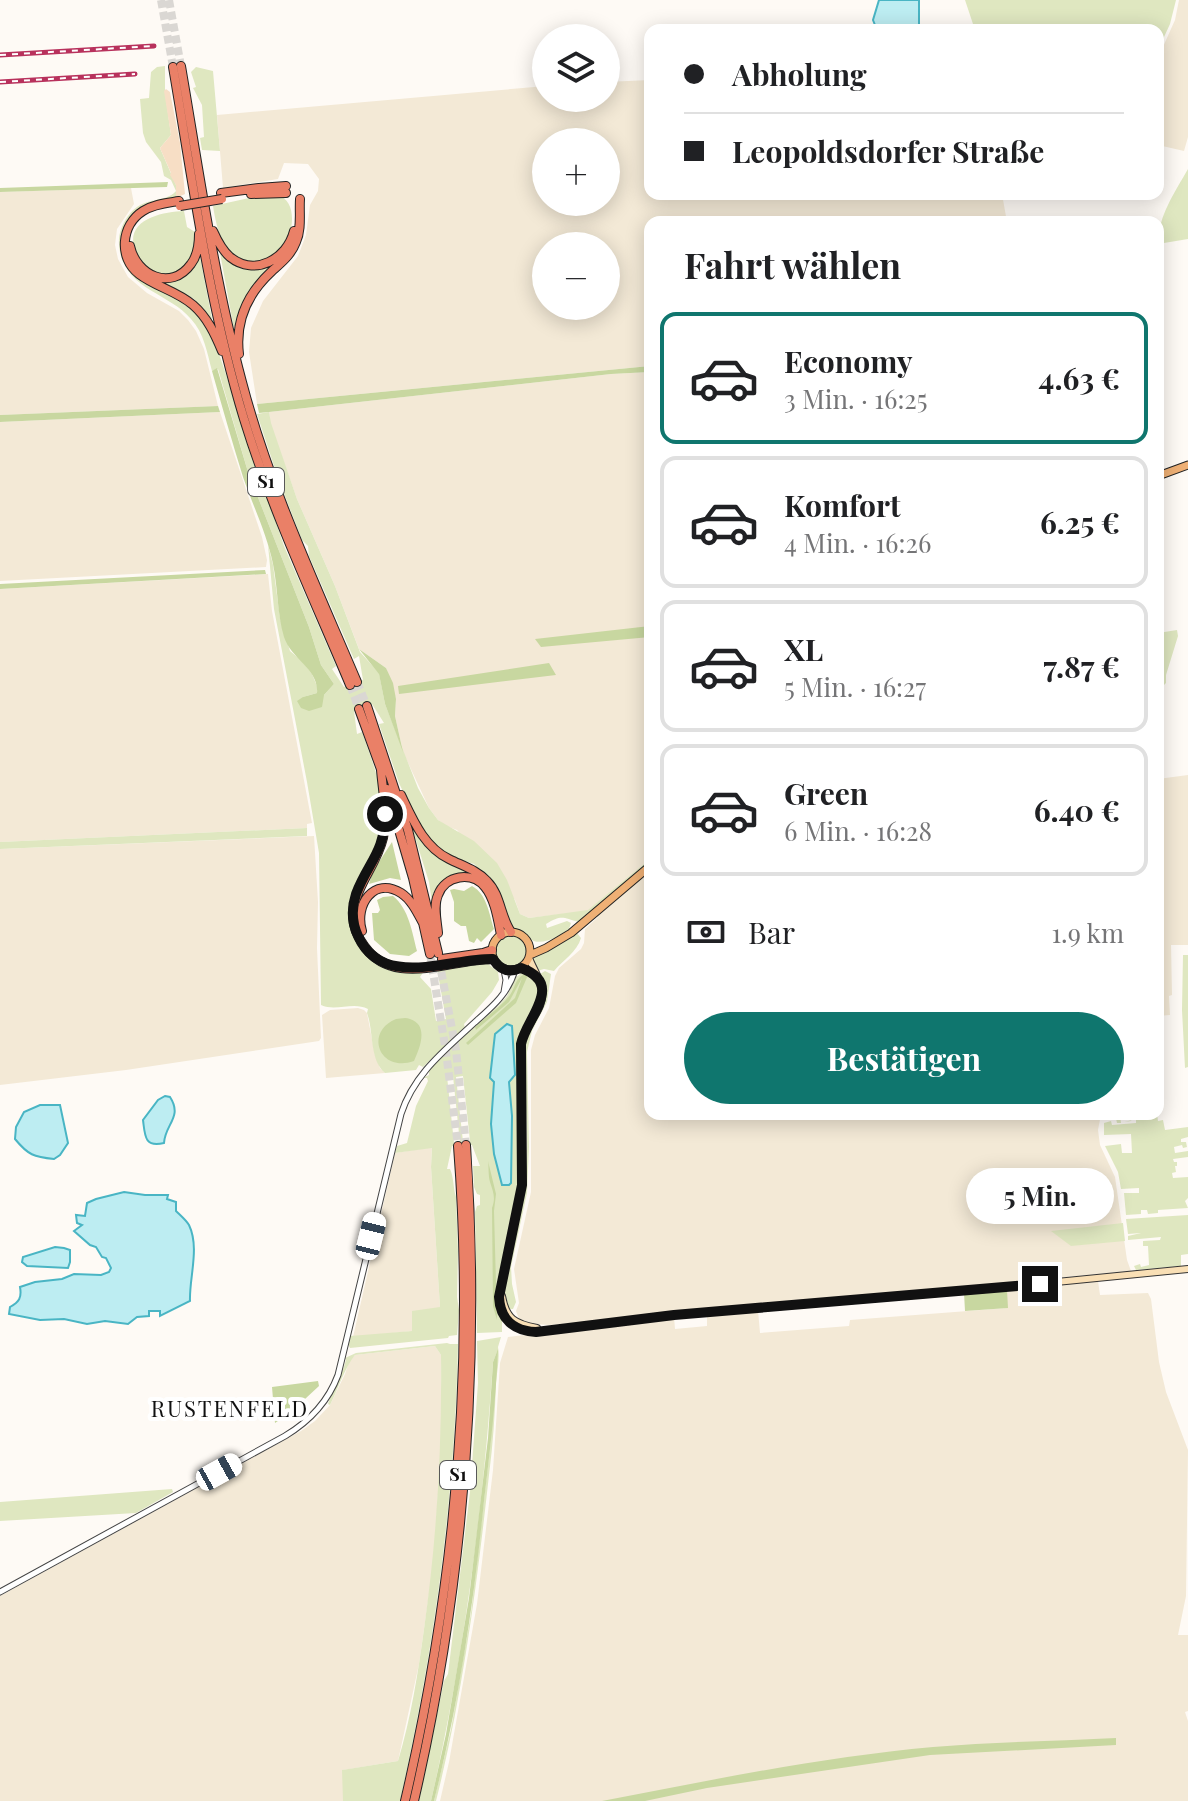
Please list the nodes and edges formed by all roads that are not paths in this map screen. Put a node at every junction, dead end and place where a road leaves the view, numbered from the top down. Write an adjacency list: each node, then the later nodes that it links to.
1 (291, 194): 2 (highway, bridge); 4 (highway); 6 (highway)
2 (179, 204): 3 (highway); 5 (highway)
3 (198, 209): 4 (highway, S1); 5 (highway, S1)
4 (208, 219): 6 (highway, S1)
5 (231, 370): 6 (highway, S1)
6 (242, 383)
7 (1188, 465): 8 (main road)
8 (1164, 474)
9 (363, 708): 10 (highway)
10 (384, 768): 12 (highway); 13 (highway); 16 (highway); 17 (highway)
11 (644, 871): 14 (main road)
12 (424, 925): 16 (highway); 17 (highway)
13 (506, 934): 15 (main road); 16 (highway); 17 (main road)
14 (553, 943): 15 (main road); 18 (main road)
15 (528, 944): 18 (main road)
16 (435, 951)
17 (492, 954): 20 (main road)
18 (529, 956): 19 (main road); 21 (main road)
19 (518, 969): 20 (main road); 21 (main road); 22 (street)
20 (504, 970): 22 (street)
21 (539, 981): 23 (main road)
22 (504, 993): 24 (street)
23 (1188, 1269)
24 (0, 1592)
25 (405, 1801): 26 (highway, S1)
26 (414, 1801)

